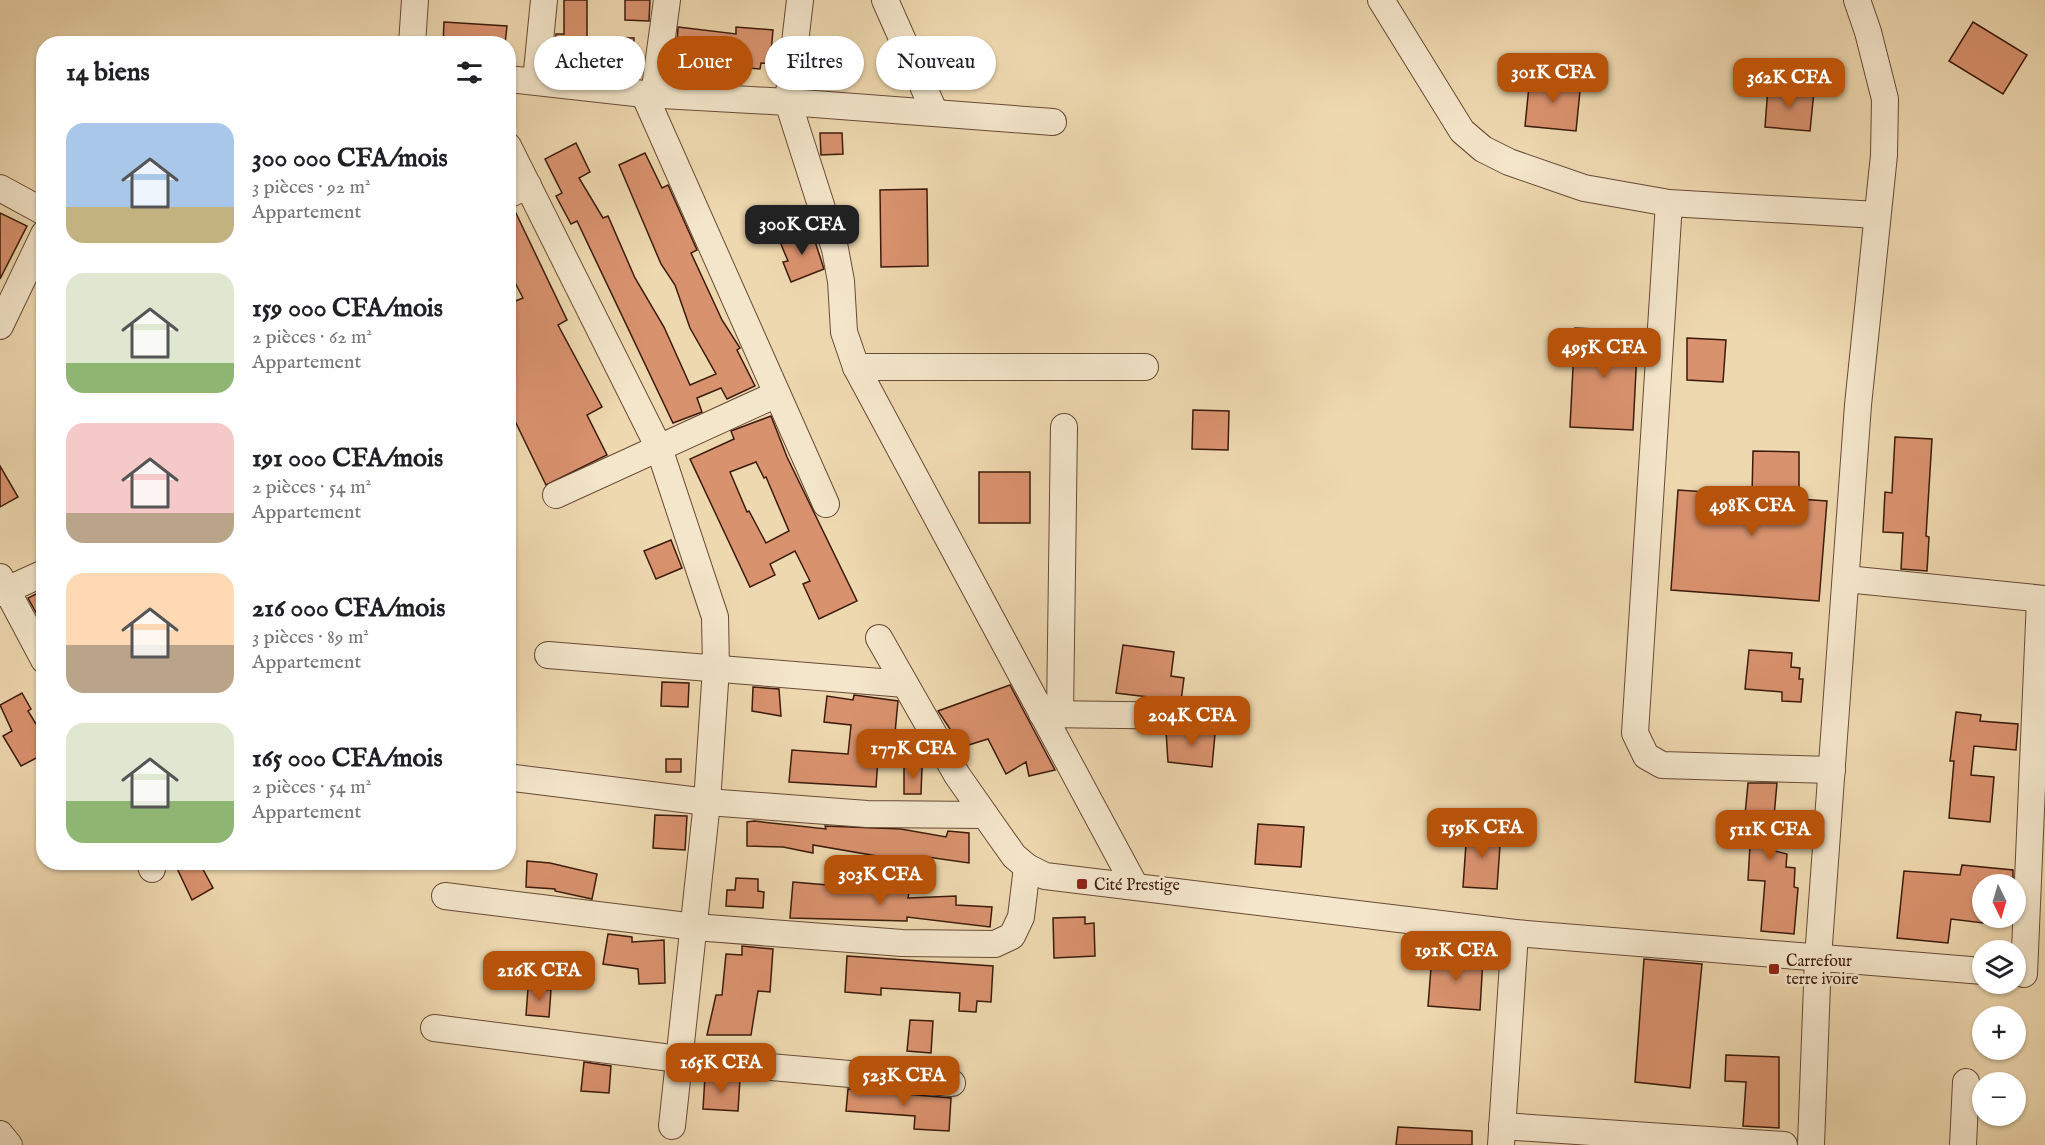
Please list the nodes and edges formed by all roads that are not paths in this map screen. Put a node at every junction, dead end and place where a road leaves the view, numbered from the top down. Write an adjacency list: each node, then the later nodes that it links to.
1 (415, 0): 8 (street)
2 (544, 0): 9 (street)
3 (667, 0): 13 (street)
4 (800, 0): 14 (street)
5 (885, 0): 15 (street)
6 (1382, 0): 19 (street)
7 (1857, 0): 21 (street)
8 (413, 36)
9 (540, 36)
10 (516, 80): 11 (street)
11 (534, 81)
12 (614, 90): 13 (street)
13 (649, 94): 14 (street); 26 (street)
14 (788, 102): 15 (street); 24 (street)
15 (935, 113): 16 (street)
16 (1053, 122)
17 (0, 188): 20 (street)
18 (518, 190): 28 (street)
19 (1669, 203): 21 (street); 42 (street)
20 (36, 208)
21 (1878, 215): 32 (street)
22 (36, 251): 23 (street)
23 (0, 326)
24 (856, 367): 25 (street); 40 (street)
25 (1145, 367)
26 (777, 394): 28 (street); 30 (street)
27 (1064, 428): 40 (street)
28 (659, 448): 29 (street); 38 (street)
29 (556, 495)
30 (826, 504)
31 (36, 575): 33 (street)
32 (1846, 579): 34 (street); 42 (street)
33 (2, 586): 36 (street)
34 (2042, 599): 44 (street)
35 (879, 638): 39 (street)
36 (36, 646)
37 (548, 655): 38 (street)
38 (716, 668): 39 (street); 45 (street)
39 (905, 684): 46 (street)
40 (1051, 714): 41 (street); 48 (street)
41 (1201, 716)
42 (1832, 771): 52 (street)
43 (516, 778): 45 (street)
44 (2039, 783): 54 (street)
45 (707, 802): 46 (street); 50 (street)
46 (985, 815): 47 (street)
47 (1027, 867): 48 (street); 50 (street)
48 (1135, 886): 51 (street)
49 (445, 896): 50 (street)
50 (695, 927): 56 (street)
51 (1515, 933): 52 (street); 61 (street)
52 (1818, 958): 53 (street); 64 (street)
53 (1972, 970)
54 (2028, 975)
55 (434, 1028): 56 (street)
56 (679, 1059): 58 (street); 59 (street)
57 (1966, 1082): 65 (street)
58 (952, 1083)
59 (672, 1126)
60 (0, 1134): 62 (street)
61 (1502, 1135): 63 (street)
62 (9, 1145)
63 (1784, 1145)
64 (1810, 1145)
65 (1963, 1145)

